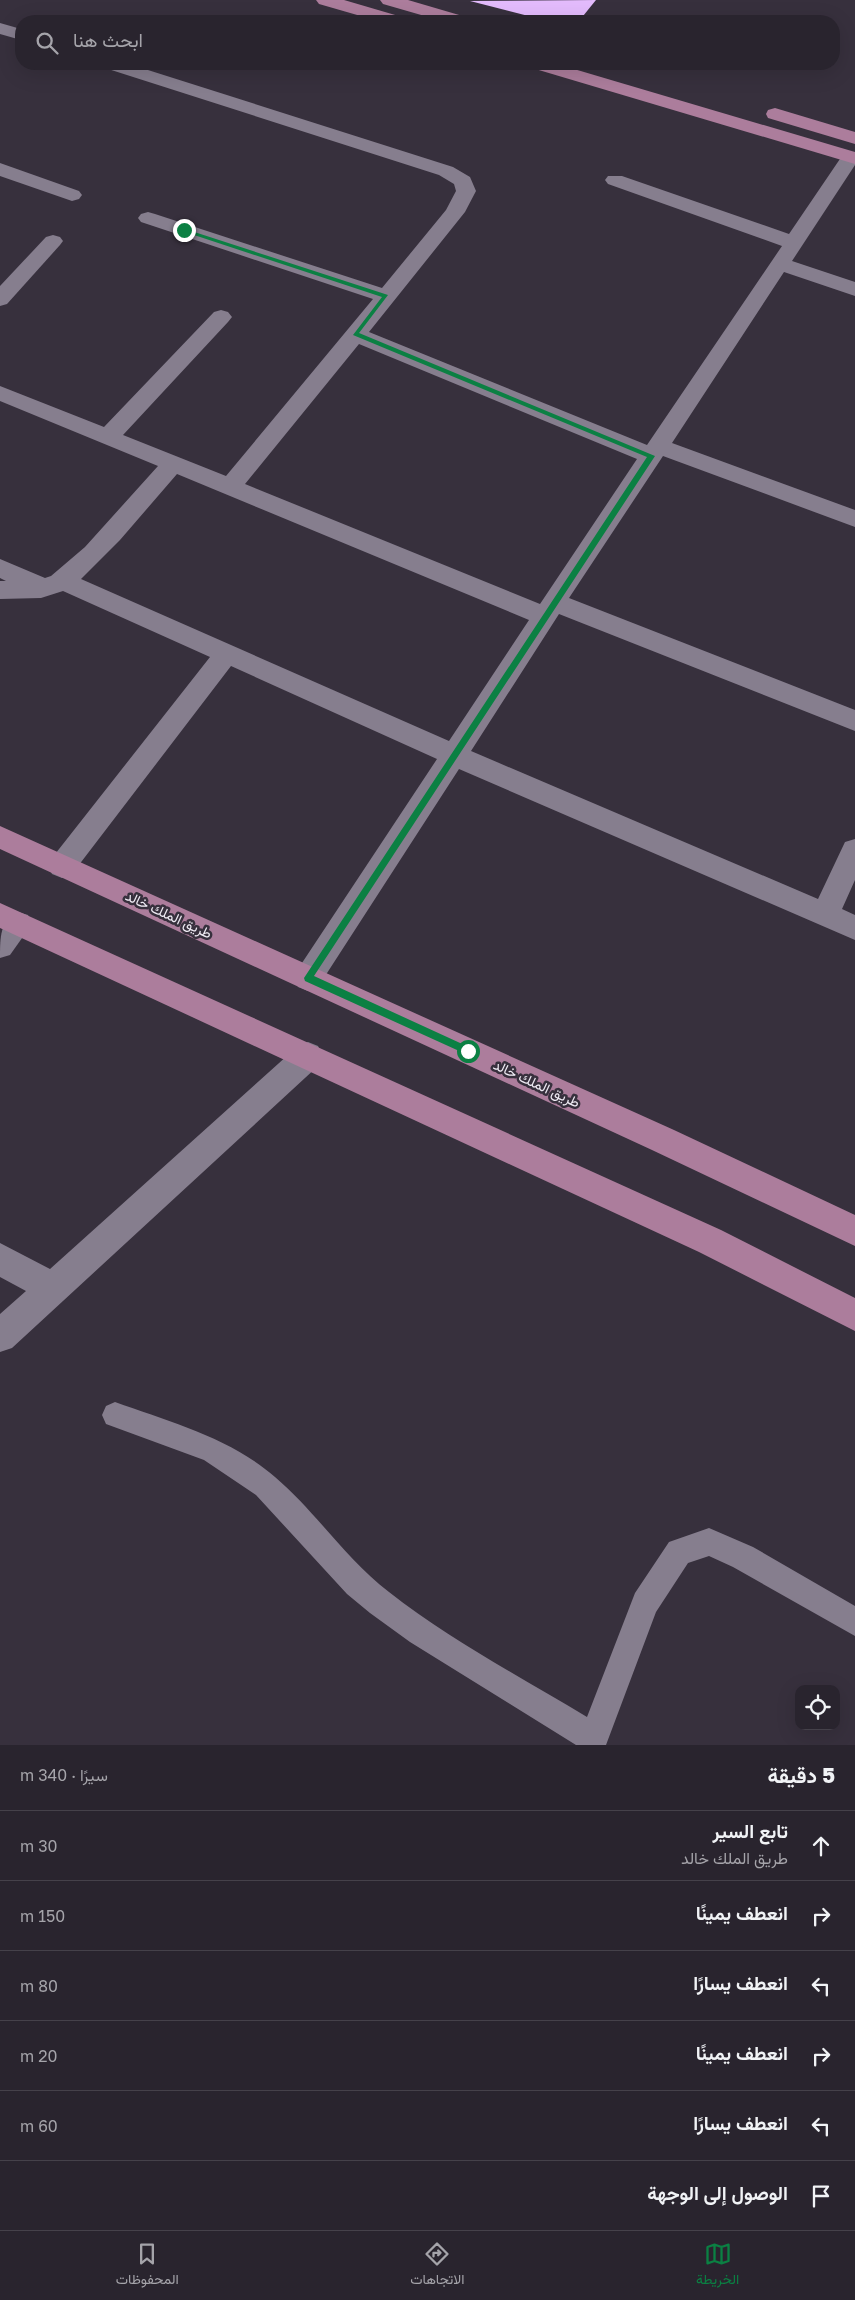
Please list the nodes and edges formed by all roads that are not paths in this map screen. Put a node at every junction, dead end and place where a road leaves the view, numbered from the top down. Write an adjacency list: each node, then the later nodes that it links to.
1 (325, 0): 3 (main road)
2 (389, 0): 4 (main road)
3 (376, 15)
4 (440, 15)
5 (130, 70): 17 (street)
6 (560, 70): 8 (main road)
7 (762, 110): 8 (main road)
8 (854, 151): 14 (street)
9 (0, 169): 11 (street)
10 (616, 180): 14 (street)
11 (72, 194)
12 (148, 218): 17 (street)
13 (53, 241): 18 (street)
14 (794, 243): 15 (street)
15 (780, 264): 16 (street); 23 (street)
16 (855, 289)
17 (386, 296): 20 (street)
18 (0, 300)
19 (220, 317): 22 (street)
20 (355, 334): 23 (street); 25 (street)
21 (0, 393): 22 (street)
22 (107, 438): 24 (street)
23 (654, 451): 26 (street); 30 (street)
24 (173, 464): 25 (street); 28 (street)
25 (230, 487): 30 (street)
26 (855, 519)
27 (0, 568): 28 (street)
28 (55, 585): 29 (street); 31 (street)
29 (0, 590)
30 (549, 609): 32 (street); 33 (street)
31 (226, 653): 33 (street); 36 (street)
32 (855, 721)
33 (454, 755): 37 (street); 40 (street)
34 (0, 837): 36 (main road, طريق الملك خالد)
35 (855, 850): 37 (street)
36 (62, 866): 40 (main road, طريق الملك خالد)
37 (824, 915): 39 (street)
38 (6, 928): 41 (main road)
39 (855, 928)
40 (308, 978): 42 (main road, طريق الملك خالد)
41 (308, 1056): 44 (street); 45 (main road)
42 (855, 1231)
43 (0, 1259): 44 (street)
44 (52, 1288): 46 (street)
45 (855, 1316)
46 (0, 1336)
47 (115, 1414): 49 (lane)
48 (855, 1622): 49 (lane)
49 (592, 1741)

